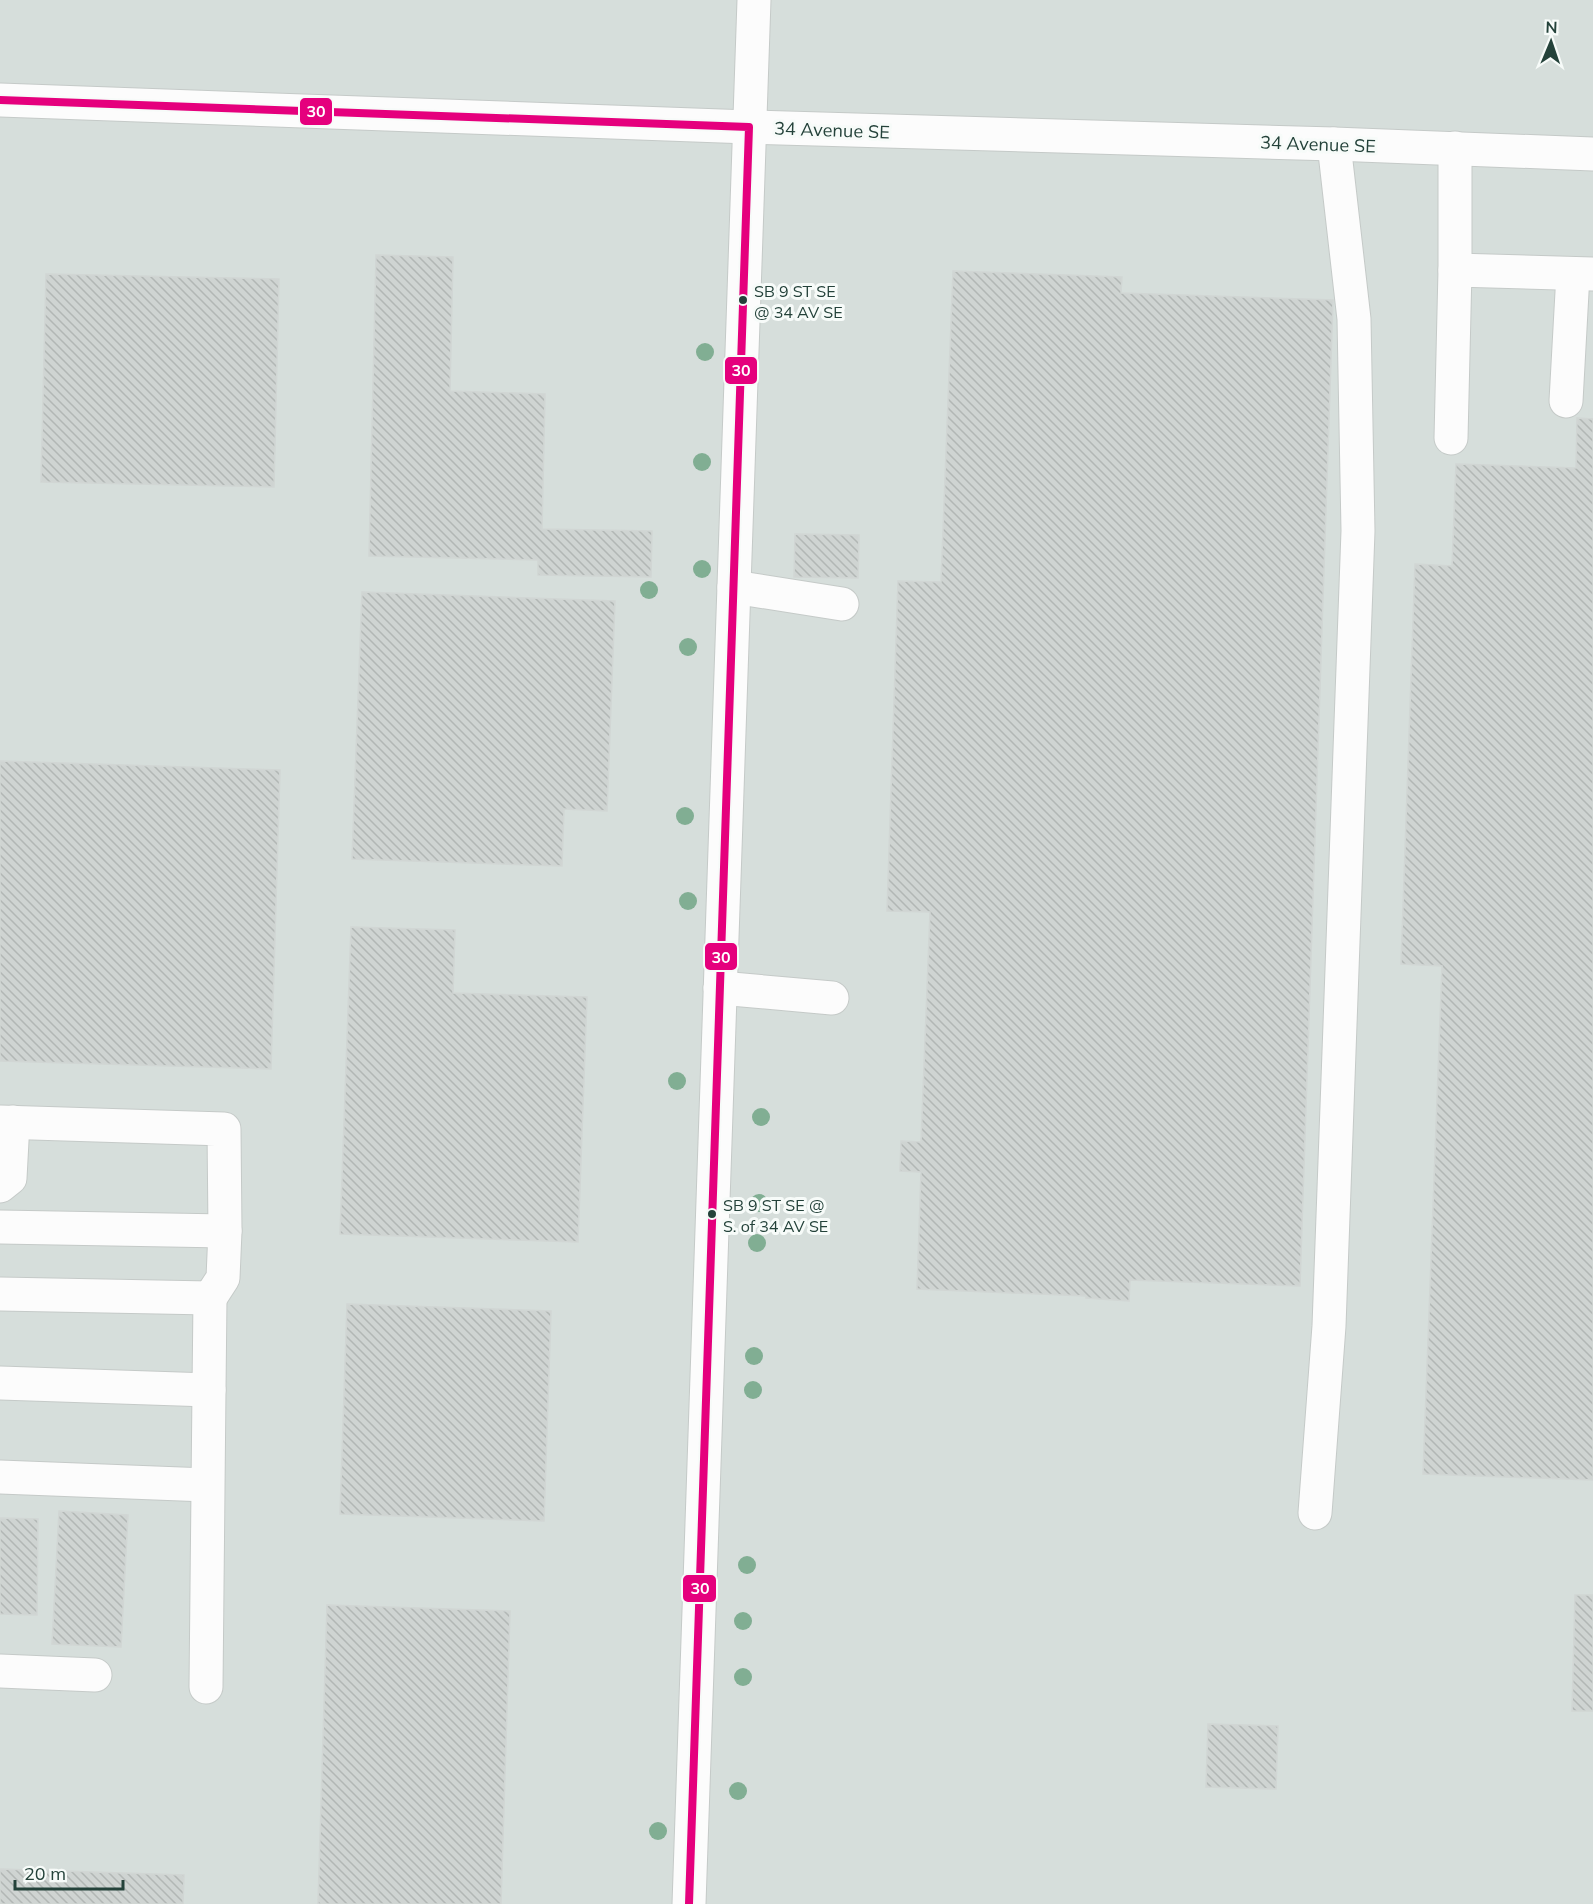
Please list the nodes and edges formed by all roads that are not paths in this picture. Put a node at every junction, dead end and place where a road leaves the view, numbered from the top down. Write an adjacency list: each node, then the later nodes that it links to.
1 (754, 0): 3 (street)
2 (0, 100): 3 (street, 34 Avenue SE)
3 (749, 127): 4 (street, 34 Avenue SE); 11 (street)
4 (1334, 144): 5 (street, 34 Avenue SE); 25 (street)
5 (1455, 148): 6 (street, 34 Avenue SE); 7 (street)
6 (1593, 154)
7 (1455, 270): 8 (street); 10 (street)
8 (1583, 274): 9 (street)
9 (1566, 401)
10 (1451, 438)
11 (734, 587): 12 (street); 13 (street)
12 (842, 604)
13 (720, 988): 14 (street); 29 (street)
14 (832, 998)
15 (7, 1122): 16 (street); 18 (street)
16 (0, 1186)
17 (0, 1227): 18 (street)
18 (225, 1231): 20 (street)
19 (0, 1294): 20 (street)
20 (210, 1298): 22 (street)
21 (0, 1383): 22 (street)
22 (209, 1390): 24 (street)
23 (0, 1477): 24 (street)
24 (207, 1485): 28 (street)
25 (1315, 1513)
26 (0, 1671): 27 (street)
27 (95, 1675)
28 (206, 1687)
29 (689, 1904)

